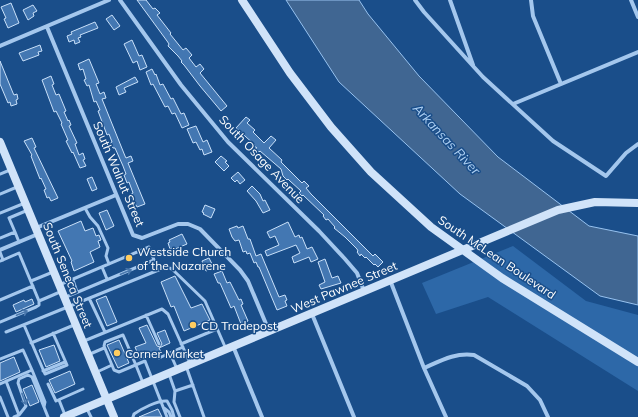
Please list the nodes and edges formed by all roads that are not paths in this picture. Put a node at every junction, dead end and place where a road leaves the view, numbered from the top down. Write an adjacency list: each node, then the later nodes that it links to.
1 (109, 0): 9 (street)
2 (120, 0): 42 (street, South Osage Avenue)
3 (242, 0): 30 (main road, South McLean Boulevard)
4 (415, 0): 12 (street)
5 (450, 0): 12 (street)
6 (531, 0): 13 (street)
7 (631, 0): 8 (street)
8 (638, 17)
9 (47, 26): 10 (street); 21 (street, South Walnut Street)
10 (0, 46)
11 (638, 52): 13 (street)
12 (474, 67): 14 (street)
13 (561, 84): 14 (street)
14 (513, 104): 16 (street)
15 (0, 142): 17 (main road, South Seneca Street)
16 (638, 144)
17 (12, 170): 18 (lane); 19 (main road, South Seneca Street)
18 (0, 174)
19 (18, 186): 20 (lane); 23 (main road, South Seneca Street)
20 (0, 194)
21 (116, 195): 24 (street); 54 (street, South Walnut Street)
22 (638, 203): 30 (main road, West Pawnee Street)
23 (27, 206): 25 (lane); 26 (main road, South Seneca Street); 27 (lane)
24 (85, 208): 26 (street); 33 (lane)
25 (0, 213)
26 (37, 231): 29 (street); 35 (main road, South Seneca Street)
27 (15, 232): 28 (lane); 29 (lane)
28 (0, 238)
29 (19, 242): 31 (street)
30 (463, 250): 38 (main road, West Pawnee Street); 76 (main road, South McLean Boulevard)
31 (0, 251): 32 (lane)
32 (2, 260): 39 (lane)
33 (109, 264): 34 (lane); 37 (lane, one-way to 33)
34 (102, 267): 36 (lane); 37 (lane)
35 (54, 272): 39 (lane); 41 (main road, South Seneca Street)
36 (73, 280): 41 (lane); 43 (lane)
37 (107, 280): 43 (lane)
38 (390, 280): 42 (main road, West Pawnee Street); 80 (street)
39 (31, 281): 40 (lane)
40 (33, 286): 45 (lane); 46 (lane)
41 (62, 291): 43 (lane); 46 (lane); 47 (main road, South Seneca Street)
42 (364, 291): 48 (main road, West Pawnee Street)
43 (78, 292)
44 (89, 298): 47 (lane); 53 (lane); 56 (lane)
45 (0, 300)
46 (39, 301): 50 (lane, one-way to 46)
47 (68, 307): 51 (main road, South Seneca Street); 52 (lane)
48 (311, 313): 54 (main road, West Pawnee Street); 114 (street)
49 (146, 315): 56 (lane); 63 (lane); 65 (lane)
50 (0, 322)
51 (75, 324): 57 (lane); 60 (main road, South Seneca Street)
52 (24, 325): 55 (lane); 61 (lane)
53 (218, 329): 65 (lane); 66 (lane)
54 (269, 331): 66 (main road, West Pawnee Street)
55 (6, 332)
56 (105, 332): 60 (lane)
57 (54, 333): 61 (lane); 61 (lane)
58 (124, 338): 59 (lane); 62 (lane); 67 (lane)
59 (119, 340)
60 (82, 341): 69 (main road, South Seneca Street)
61 (31, 343)
62 (126, 343): 64 (lane); 70 (lane)
63 (159, 344)
64 (121, 345)
65 (182, 345): 68 (lane); 79 (lane)
66 (229, 347): 79 (main road, West Pawnee Street); 113 (street)
67 (106, 348): 69 (lane); 77 (lane)
68 (170, 353): 72 (lane); 81 (lane)
69 (88, 355): 83 (main road, South Seneca Street)
70 (132, 355): 71 (lane); 74 (lane)
71 (126, 357)
72 (159, 358)
73 (0, 359): 82 (lane)
74 (134, 360): 75 (lane); 78 (lane)
75 (128, 362)
76 (638, 362)
77 (113, 365): 78 (lane); 83 (lane)
78 (136, 365): 85 (lane); 87 (lane)
79 (188, 365): 81 (main road, West Pawnee Street); 90 (lane)
80 (424, 368): 115 (street); 116 (street)
81 (177, 369): 84 (main road, West Pawnee Street)
82 (32, 370): 86 (lane); 97 (lane)
83 (95, 373): 94 (main road, South Seneca Street)
84 (168, 373): 85 (main road, West Pawnee Street); 92 (lane)
85 (153, 379): 87 (main road, West Pawnee Street); 96 (lane)
86 (6, 381): 88 (lane); 100 (lane)
87 (144, 383): 94 (main road, West Pawnee Street)
88 (0, 384)
89 (48, 384): 95 (lane)
90 (193, 385): 92 (lane); 112 (lane)
91 (83, 389): 95 (lane)
92 (175, 391): 111 (lane)
93 (0, 397): 102 (lane)
94 (106, 399): 98 (main road, West Pawnee Street); 106 (main road, South Seneca Street)
95 (59, 400): 101 (lane)
96 (161, 401): 99 (lane); 107 (lane); 110 (lane)
97 (44, 407): 100 (lane, one-way to 100); 104 (lane)
98 (86, 407): 101 (main road, West Pawnee Street); 105 (lane)
99 (164, 408): 108 (lane); 109 (lane)
100 (19, 415): 103 (lane)
101 (68, 416)
102 (8, 417)
103 (14, 417)
104 (48, 417)
105 (91, 417)
106 (114, 417)
107 (133, 417)
108 (167, 417)
109 (171, 417)
110 (174, 417)
111 (180, 417)
112 (204, 417)
113 (262, 417)
114 (354, 417)
115 (446, 417)
116 (548, 417)

